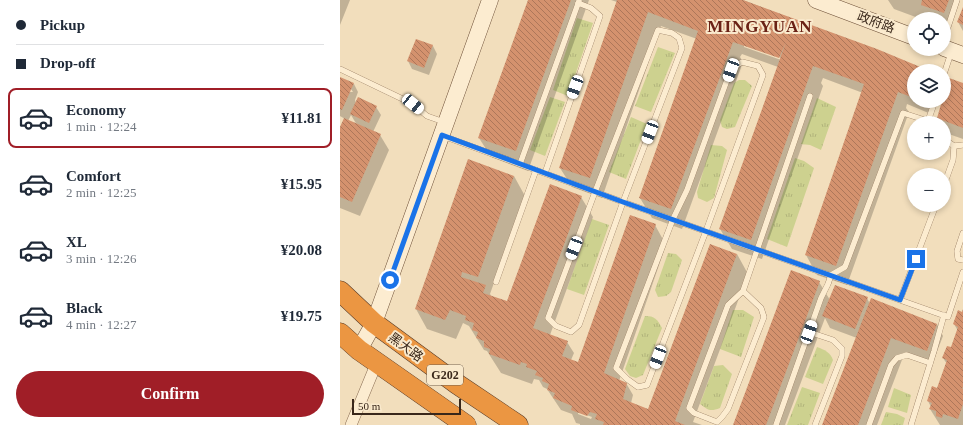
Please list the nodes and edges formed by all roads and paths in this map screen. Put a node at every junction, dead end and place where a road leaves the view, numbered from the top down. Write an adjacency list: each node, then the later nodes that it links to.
1 (490, 0): 10 (street)
2 (816, 0): 5 (street, 政府路)
3 (957, 0): 6 (lane)
4 (578, 1): 14 (lane); 17 (lane)
5 (907, 33)
6 (951, 48)
7 (340, 69): 10 (lane)
8 (810, 96): 24 (lane)
9 (912, 116): 27 (lane)
10 (444, 129): 14 (lane); 33 (street)
11 (951, 144): 13 (lane)
12 (963, 145): 13 (lane)
13 (954, 146): 15 (lane)
14 (520, 164): 16 (lane)
15 (951, 168)
16 (536, 170): 17 (lane); 28 (lane)
17 (545, 173): 18 (lane)
18 (595, 192): 19 (lane); 19 (lane); 19 (lane)
19 (623, 202): 21 (lane)
20 (933, 212): 31 (lane)
21 (673, 219): 22 (lane); 22 (lane); 22 (lane)
22 (706, 231): 24 (lane)
23 (963, 233): 25 (lane)
24 (757, 250): 27 (lane); 30 (lane)
25 (963, 260)
26 (963, 272): 32 (lane)
27 (832, 276): 31 (lane); 34 (lane)
28 (496, 282)
29 (340, 291): 33 (highway, G202)
30 (743, 291): 30 (lane)
31 (900, 300): 32 (lane)
32 (944, 315): 38 (lane)
33 (374, 323): 36 (street); 41 (highway, 黑大路 / G202)
34 (809, 332): 42 (lane); 43 (lane)
35 (340, 333): 36 (highway, G202)
36 (359, 350): 37 (highway, G202)
37 (377, 362): 39 (street); 40 (highway, G202)
38 (930, 363): 44 (lane); 45 (lane)
39 (351, 425)
40 (466, 425)
41 (518, 425)
42 (776, 425)
43 (815, 425)
44 (869, 425)
45 (911, 425)

